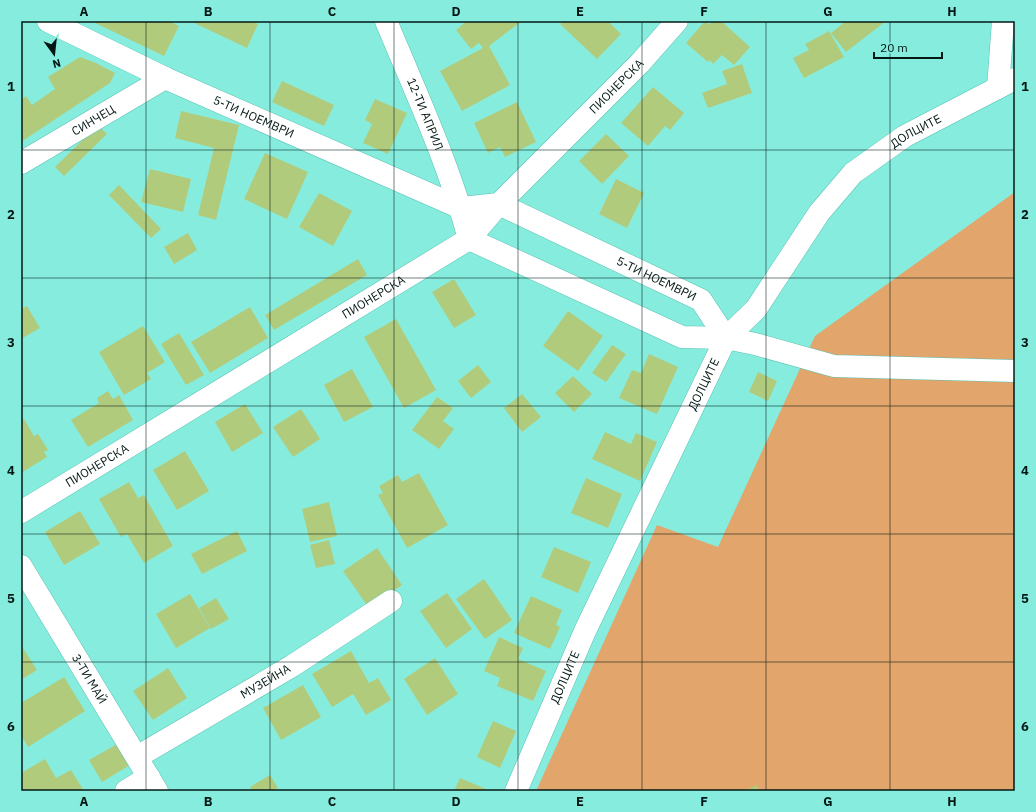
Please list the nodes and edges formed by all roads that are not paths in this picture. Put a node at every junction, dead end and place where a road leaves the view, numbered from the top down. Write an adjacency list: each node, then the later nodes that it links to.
1 (48, 21): 5 (street, 5-ТИ НОЕМВРИ)
2 (386, 21): 9 (street, 12-ТИ АПРИЛ)
3 (677, 21): 8 (street, ПИОНЕРСКА)
4 (1003, 21): 6 (street)
5 (165, 78): 7 (street, СИНЧЕЦ); 9 (street, 5-ТИ НОЕМВРИ)
6 (1007, 83): 11 (street, ДОЛЦИТЕ)
7 (21, 162)
8 (498, 204): 9 (street, 5-ТИ НОЕМВРИ); 10 (street, ПИОНЕРСКА); 11 (street, 5-ТИ НОЕМВРИ)
9 (461, 208): 10 (street)
10 (469, 239): 11 (street); 13 (street, ПИОНЕРСКА)
11 (726, 338): 12 (street); 19 (street, ДОЛЦИТЕ)
12 (1015, 371)
13 (21, 512)
14 (21, 566): 16 (street, 3-ТИ МАЙ)
15 (391, 601): 16 (street, МУЗЕЙНА)
16 (137, 757): 17 (street, 3-ТИ МАЙ)
17 (153, 784): 18 (street)
18 (126, 791)
19 (516, 791)

